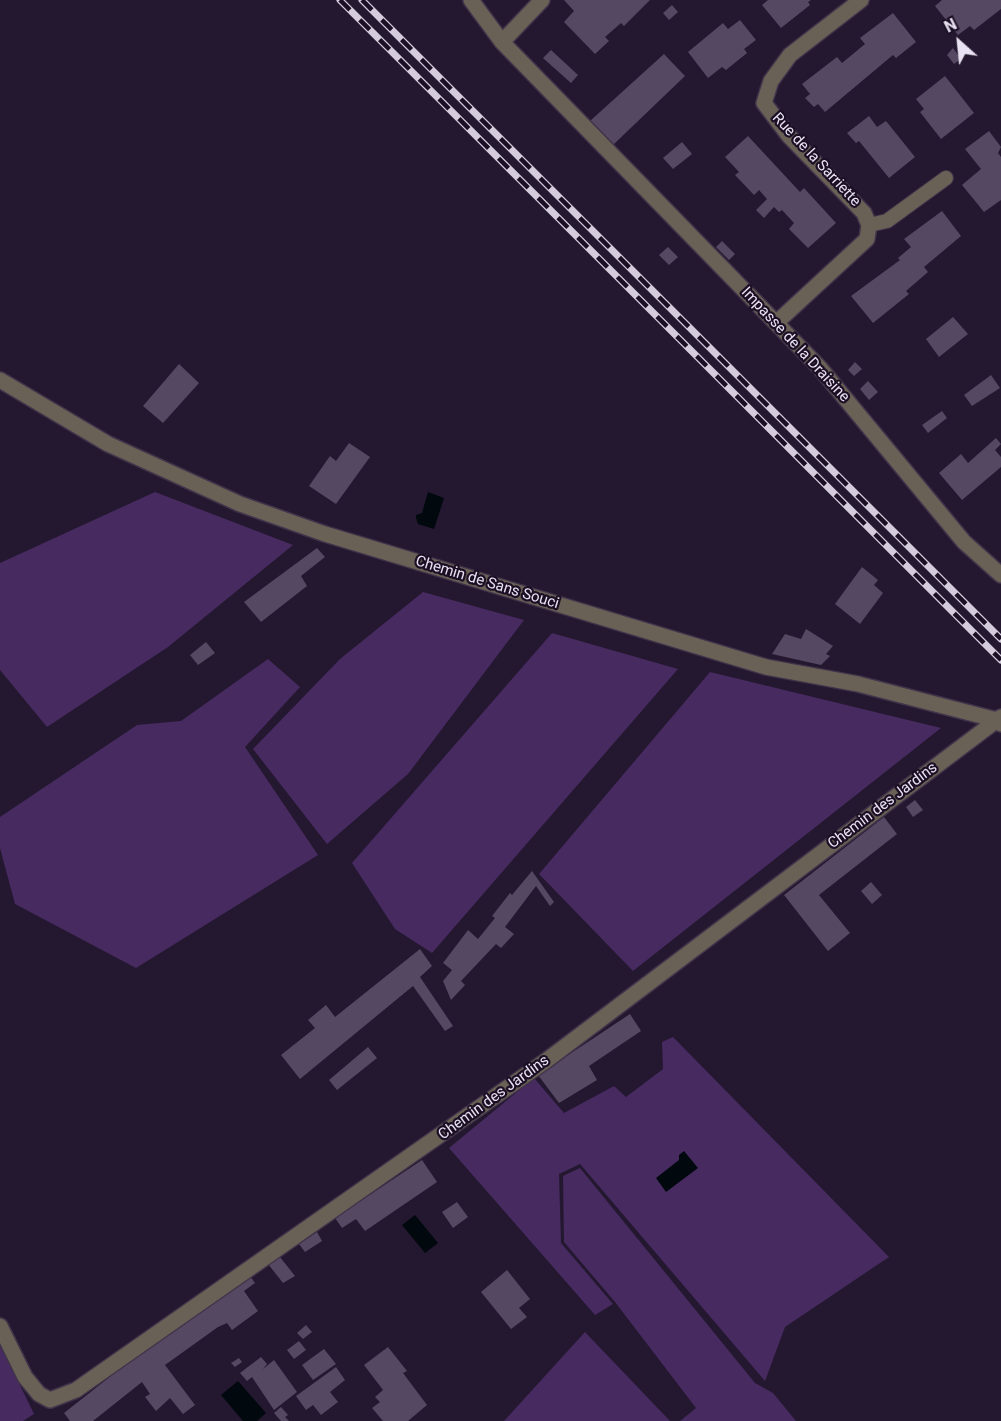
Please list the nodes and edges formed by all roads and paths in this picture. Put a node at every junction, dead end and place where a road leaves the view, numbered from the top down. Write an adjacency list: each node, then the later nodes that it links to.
1 (471, 0): 4 (street, Impasse de la Draisine)
2 (542, 0): 4 (street)
3 (861, 0): 6 (street, Rue de la Sarriette)
4 (502, 42): 7 (street, Impasse de la Draisine)
5 (946, 178): 6 (lane)
6 (869, 225): 7 (street)
7 (776, 323): 9 (street, Impasse de la Draisine)
8 (0, 380): 10 (street, Chemin de Sans Souci)
9 (1001, 575)
10 (1000, 720): 11 (street, Chemin des Jardins)
11 (0, 1326)

